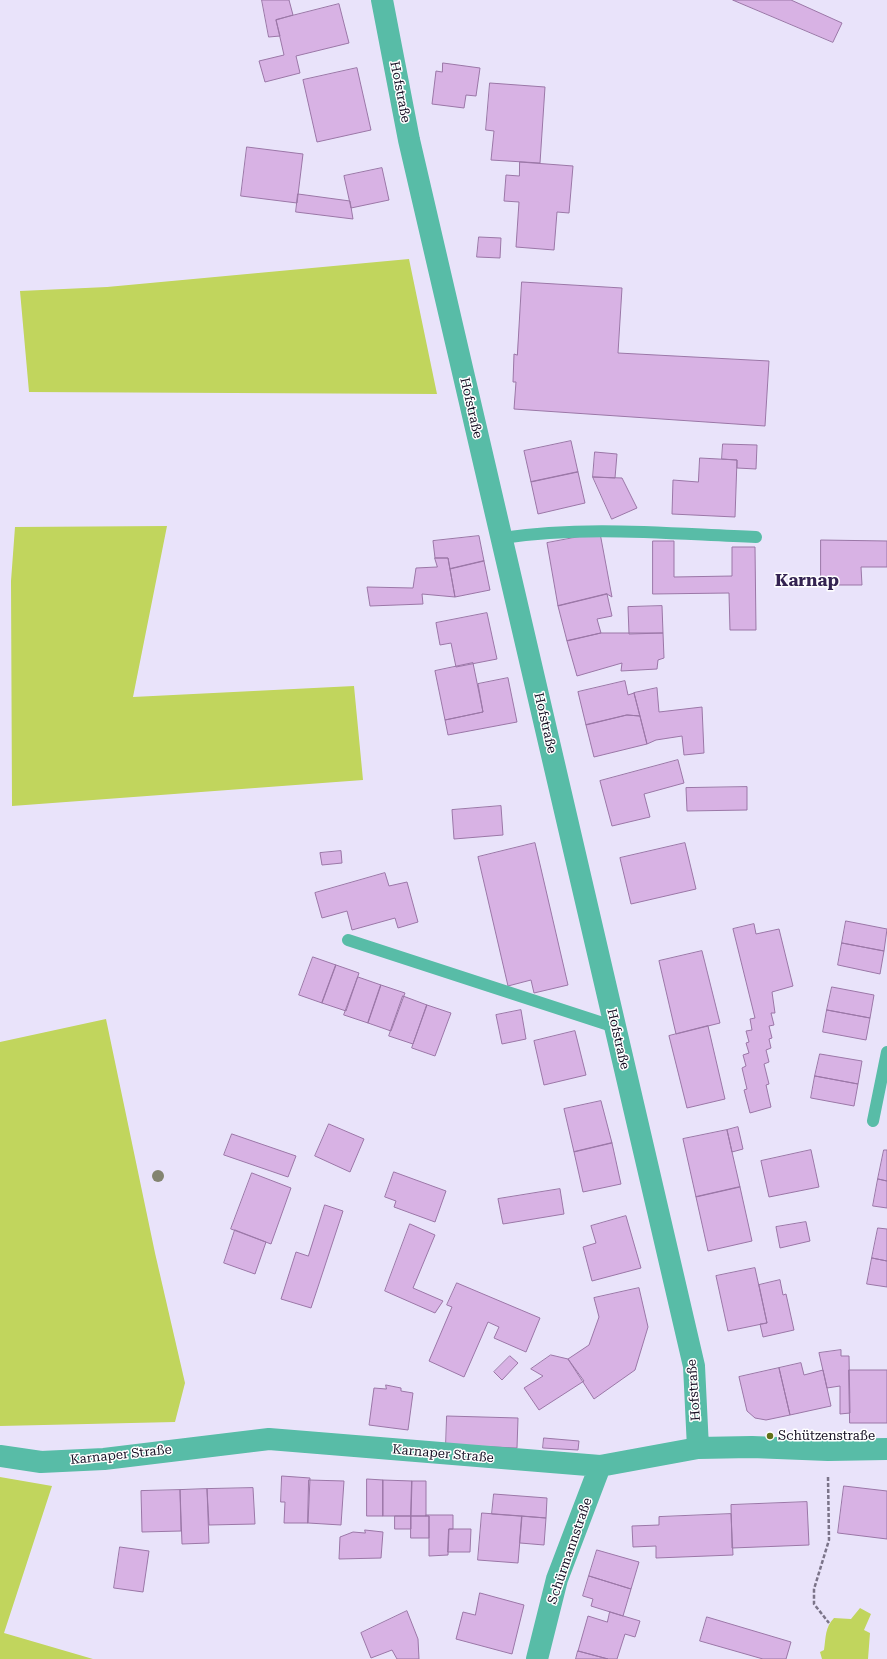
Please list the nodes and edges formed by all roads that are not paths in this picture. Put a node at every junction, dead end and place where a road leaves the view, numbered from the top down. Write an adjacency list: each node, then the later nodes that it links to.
1 (382, 0): 3 (street, Hofstraße)
2 (756, 537): 3 (lane)
3 (502, 538): 5 (street, Hofstraße)
4 (348, 940): 5 (lane)
5 (615, 1027): 8 (street, Hofstraße)
6 (887, 1052): 7 (lane)
7 (873, 1122)
8 (698, 1448): 9 (street, Karnaper Straße); 11 (street, Karnaper Straße)
9 (887, 1449)
10 (0, 1456): 11 (street, Karnaper Straße)
11 (600, 1466): 12 (street, Schürmannstraße)
12 (537, 1659)

